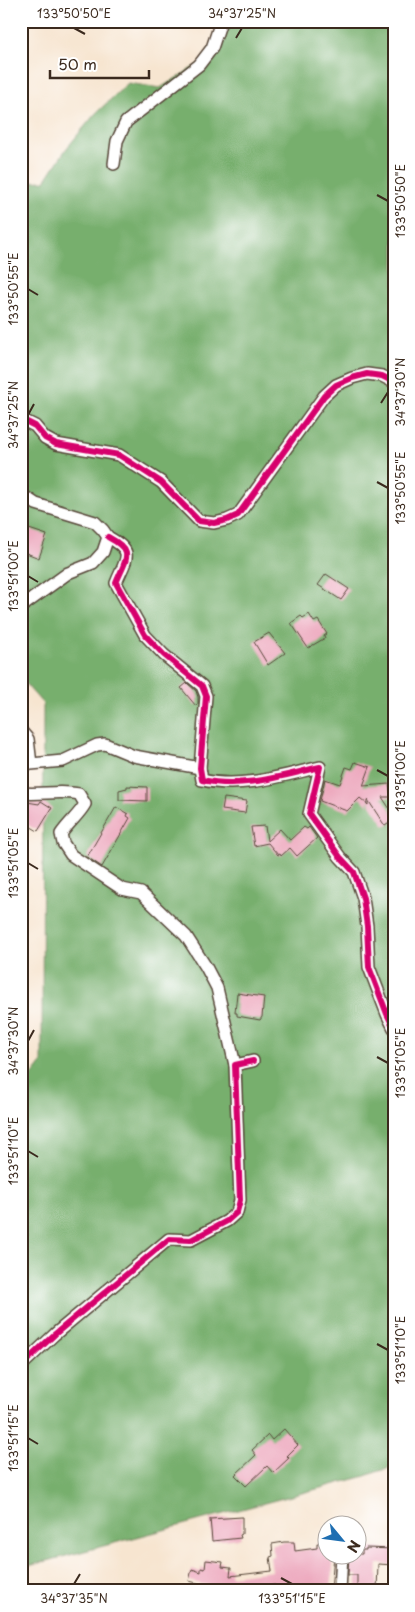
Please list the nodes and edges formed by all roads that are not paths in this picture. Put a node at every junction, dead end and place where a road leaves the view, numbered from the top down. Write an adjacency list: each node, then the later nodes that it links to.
1 (221, 21): 2 (street)
2 (114, 164)
3 (394, 382): 4 (street)
4 (21, 419)
5 (21, 494): 6 (street)
6 (108, 537): 7 (street); 9 (street)
7 (21, 607)
8 (21, 731): 9 (street)
9 (200, 768): 11 (street)
10 (21, 793): 13 (street)
11 (394, 1028)
12 (253, 1062): 13 (street)
13 (235, 1065): 14 (street)
14 (21, 1366)
15 (341, 1564): 16 (street)
16 (340, 1591)

